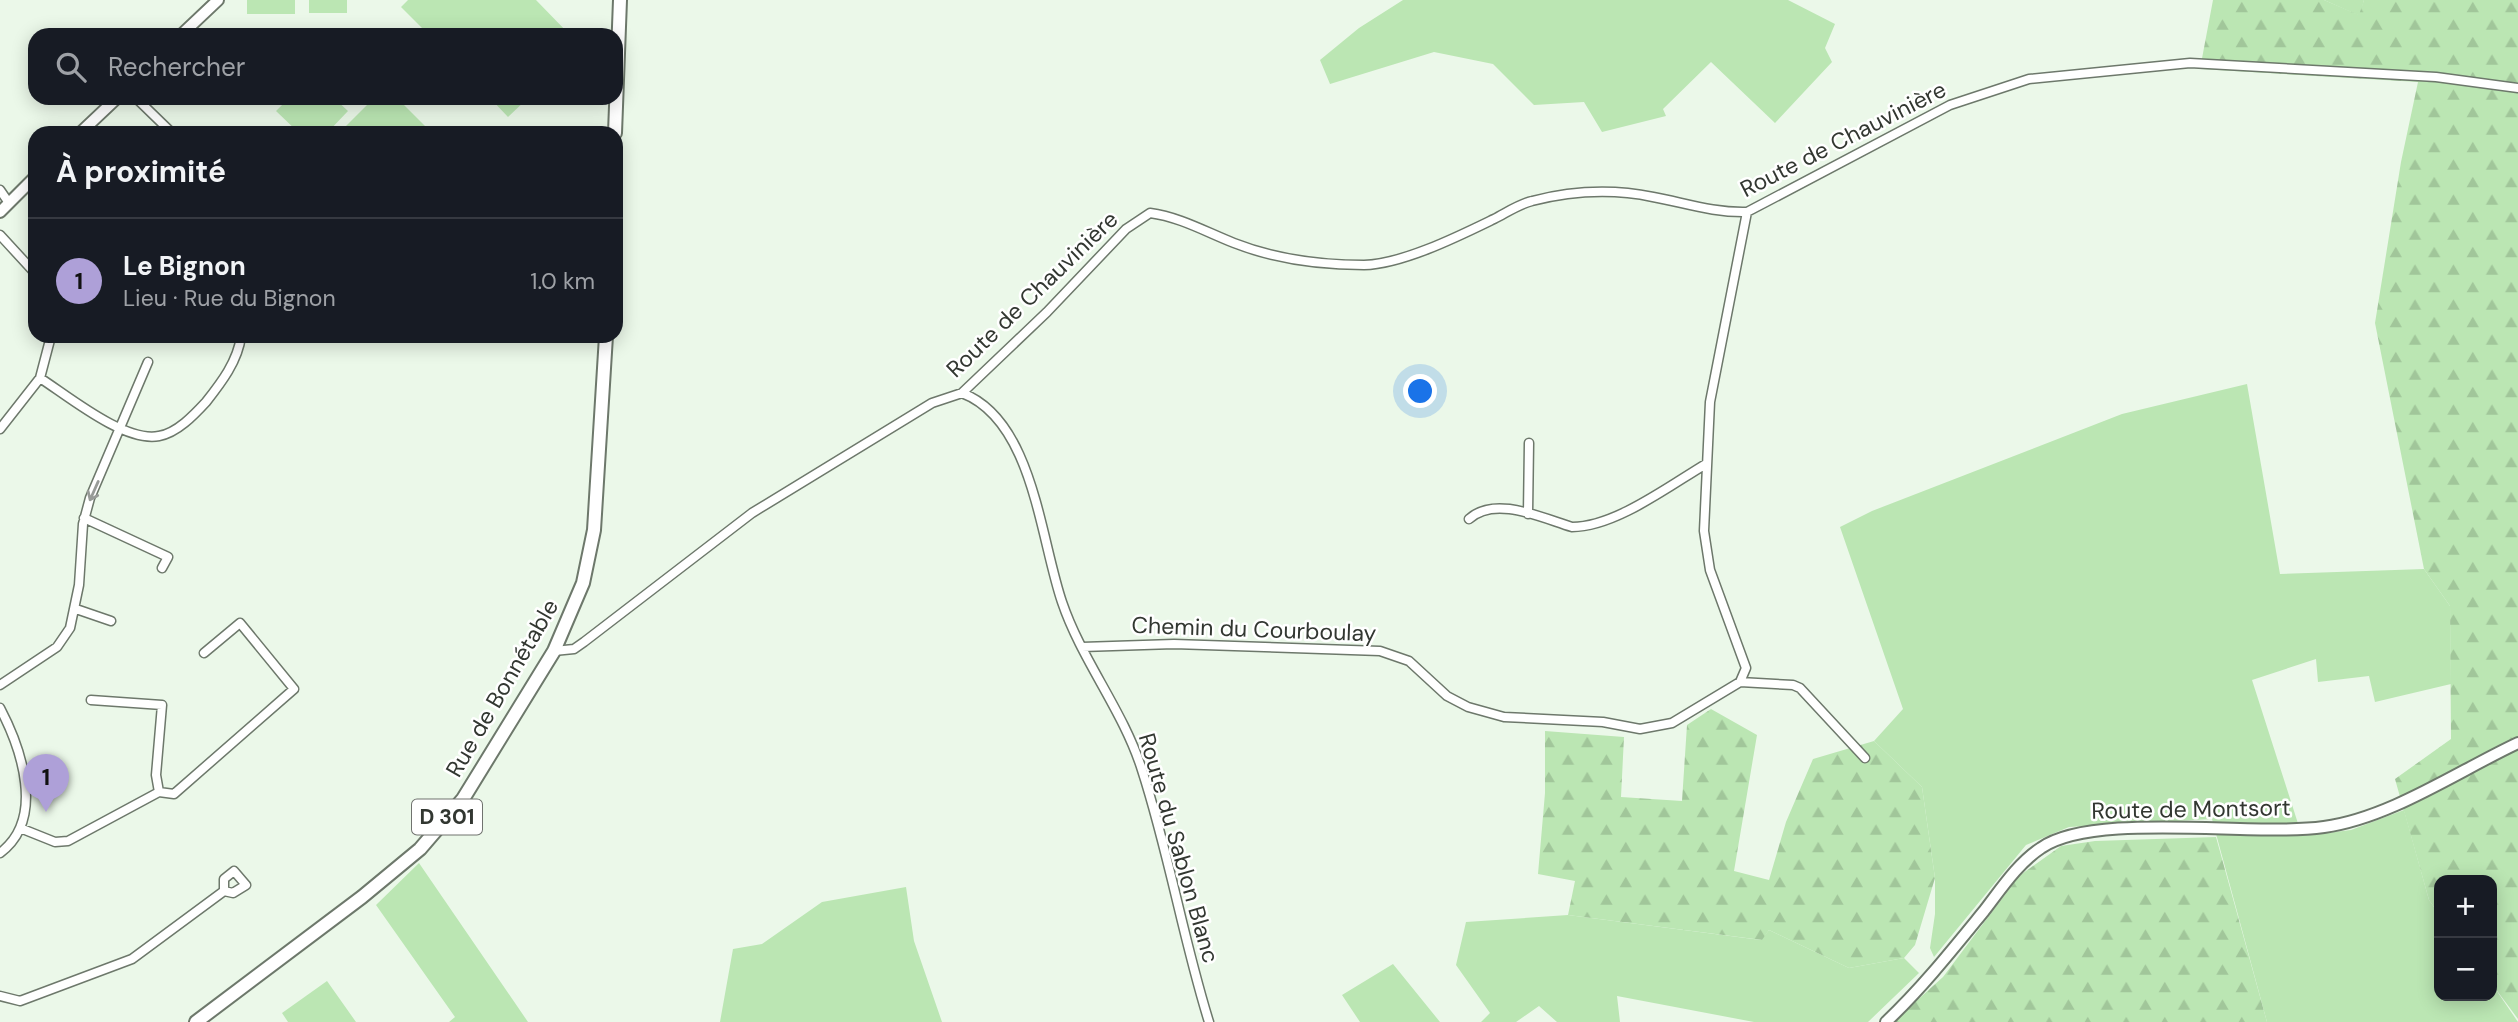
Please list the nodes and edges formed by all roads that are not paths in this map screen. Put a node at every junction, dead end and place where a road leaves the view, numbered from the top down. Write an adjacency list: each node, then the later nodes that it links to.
1 (620, 0): 4 (main road)
2 (211, 2): 3 (street)
3 (187, 28)
4 (619, 28)
5 (2518, 88): 16 (street, Route de Chauvinière)
6 (110, 105): 9 (street)
7 (143, 105): 10 (street)
8 (616, 105): 11 (main road)
9 (87, 126)
10 (165, 126)
11 (615, 126)
12 (28, 184): 14 (street)
13 (0, 190): 14 (street)
14 (9, 203): 15 (street)
15 (0, 212)
16 (1747, 212): 24 (street, Route de Chauvinière); 28 (street)
17 (0, 235): 18 (street)
18 (28, 265)
19 (49, 343): 23 (street)
20 (239, 343): 25 (street)
21 (606, 343): 36 (main road, Rue de Bonnétable / D 301)
22 (148, 362): 25 (street)
23 (40, 378): 25 (street); 26 (street)
24 (962, 393): 35 (street, Route du Sablon Blanc); 36 (street, Route de Chauvinière)
25 (120, 428): 30 (street, one-way to 30)
26 (0, 429)
27 (1529, 443): 29 (street)
28 (1706, 464): 29 (street); 38 (street)
29 (1528, 514): 31 (street)
30 (84, 518): 32 (street); 33 (street)
31 (1468, 519)
32 (162, 568)
33 (76, 609): 34 (street); 39 (street)
34 (111, 621)
35 (1082, 647): 38 (street, Chemin du Courboulay); 50 (street, Route du Sablon Blanc)
36 (554, 651): 49 (main road, Rue de Bonnétable / D 301)
37 (204, 653): 44 (street)
38 (1740, 682): 43 (street)
39 (0, 685)
40 (91, 700): 44 (street)
41 (0, 708): 45 (street)
42 (2518, 743): 51 (street, Route de Montsort)
43 (1866, 758)
44 (159, 792): 45 (street)
45 (20, 828): 46 (street)
46 (0, 853)
47 (224, 891): 48 (street)
48 (0, 996)
49 (196, 1022)
50 (1209, 1022)
51 (1886, 1022)

